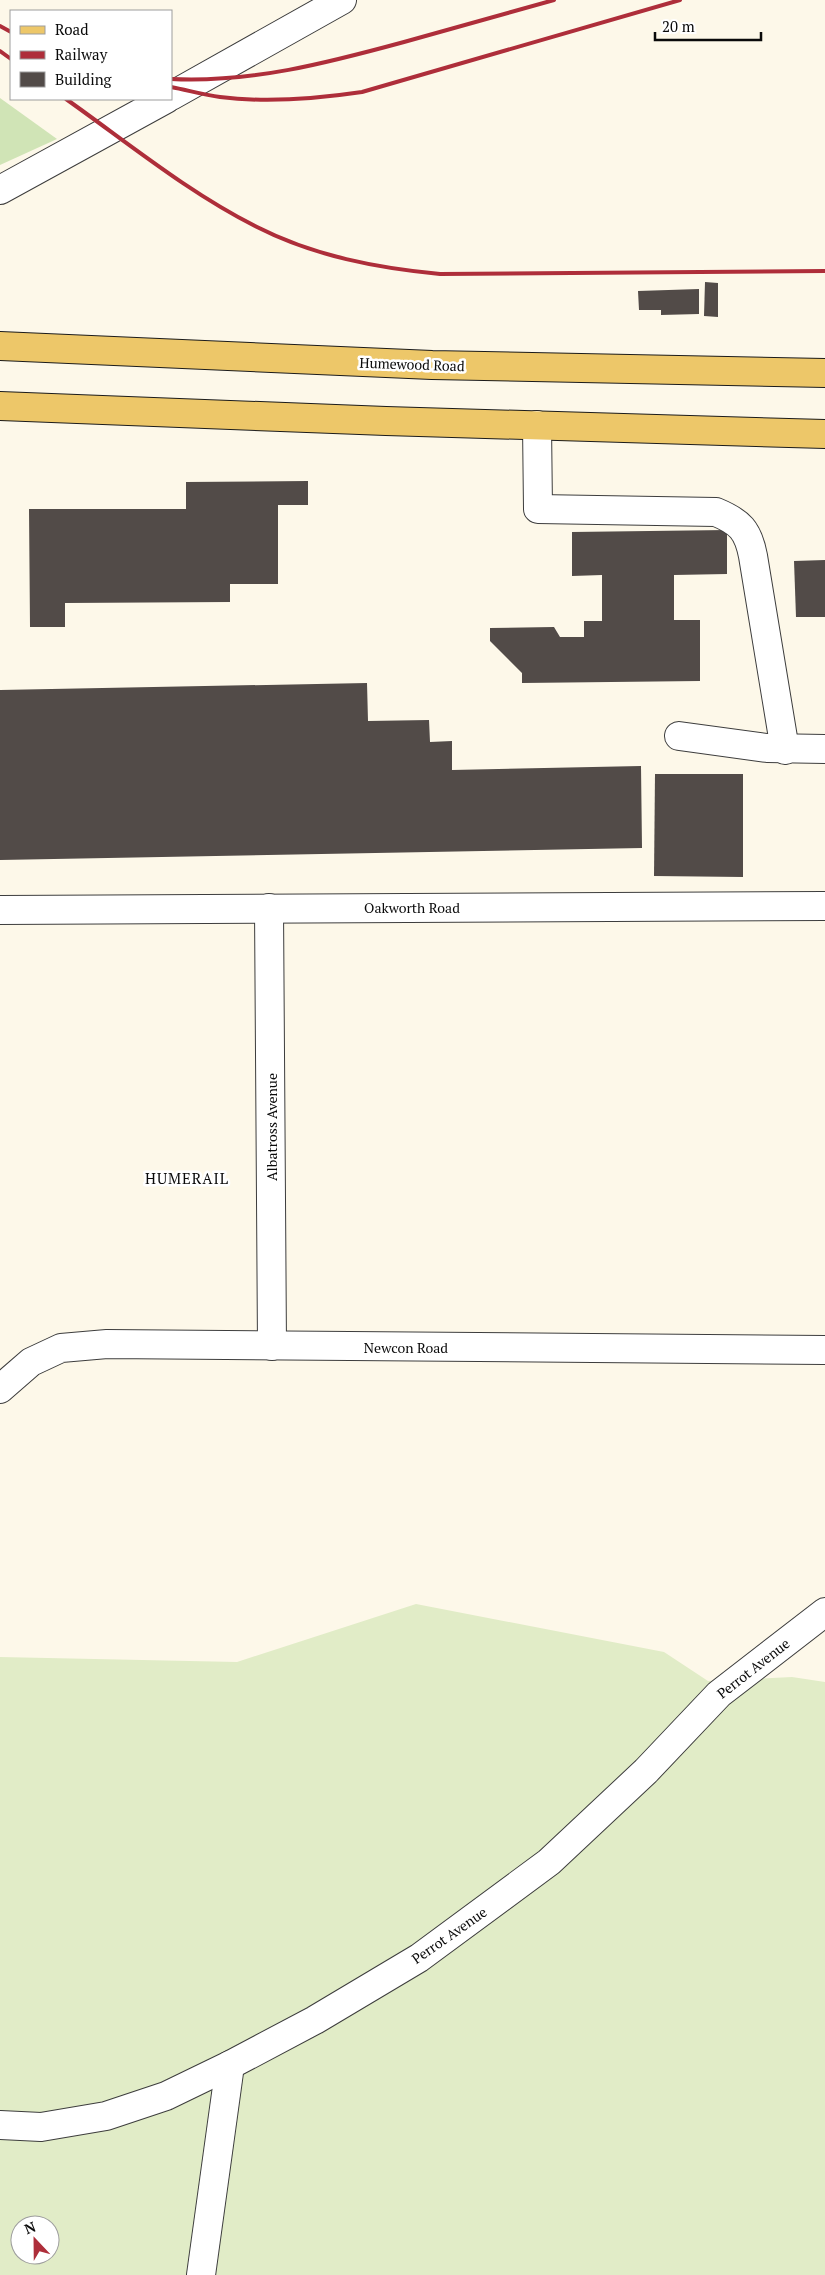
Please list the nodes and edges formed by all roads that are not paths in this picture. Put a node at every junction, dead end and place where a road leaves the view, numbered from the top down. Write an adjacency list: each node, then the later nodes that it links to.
1 (342, 0): 2 (street)
2 (172, 95)
3 (164, 100): 4 (street)
4 (0, 190)
5 (0, 346): 6 (main road, Humewood Road)
6 (825, 373)
7 (0, 406): 8 (main road)
8 (537, 426): 9 (main road); 12 (street)
9 (825, 434)
10 (679, 736): 12 (street)
11 (825, 749): 12 (street)
12 (785, 750)
13 (825, 906): 14 (street, Oakworth Road)
14 (269, 908): 15 (street, Oakworth Road); 16 (street, Albatross Avenue)
15 (0, 910)
16 (272, 1346): 17 (street, Newcon Road); 18 (street, Newcon Road)
17 (825, 1350)
18 (0, 1389)
19 (825, 1612): 20 (street, Perrot Avenue)
20 (230, 2066): 21 (street, Perrot Avenue); 22 (street)
21 (0, 2125)
22 (201, 2275)

